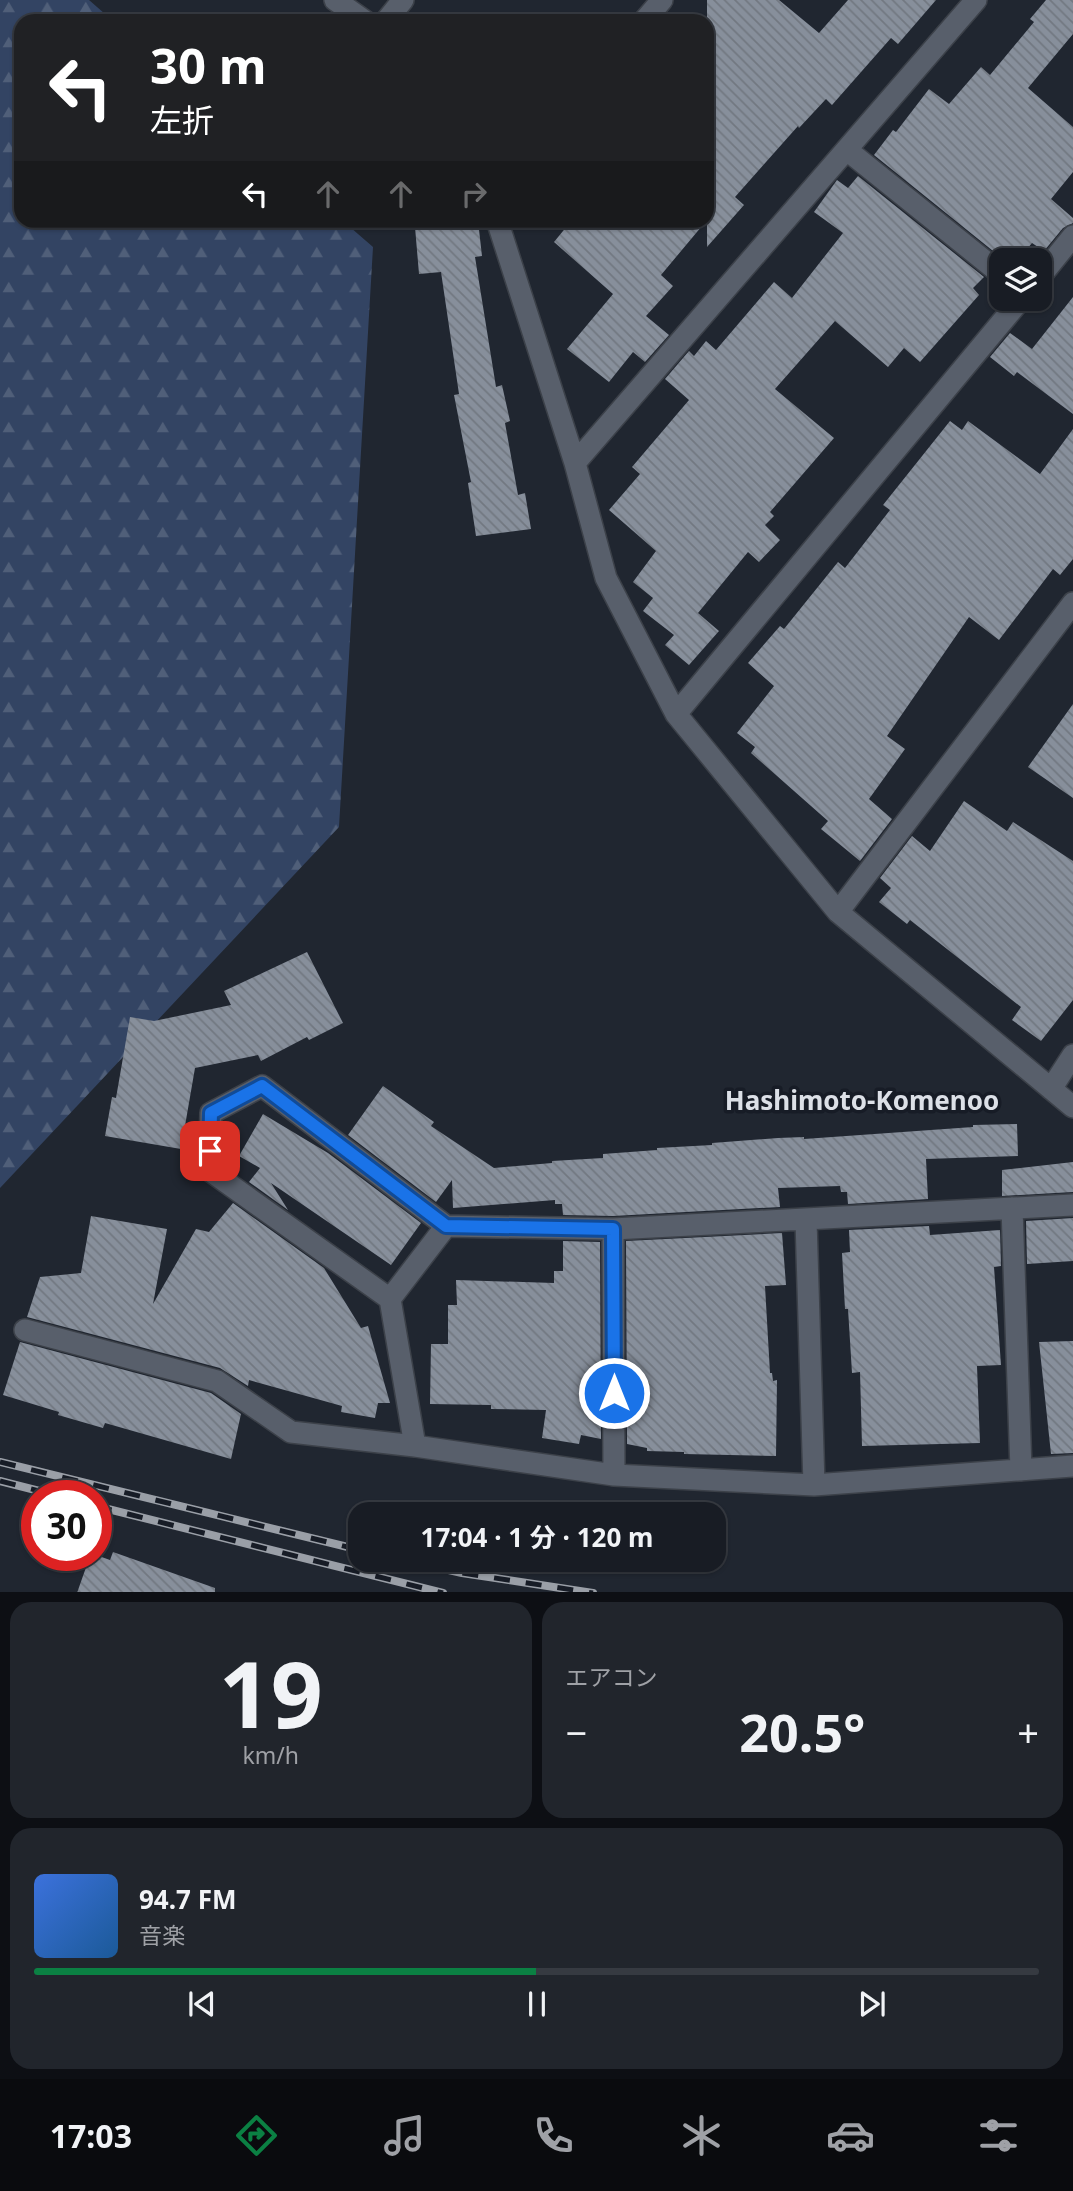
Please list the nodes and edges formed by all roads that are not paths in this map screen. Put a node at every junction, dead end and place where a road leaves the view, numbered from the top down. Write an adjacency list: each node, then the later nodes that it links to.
1 (335, 0): 5 (street)
2 (403, 0): 6 (street)
3 (662, 0): 7 (street)
4 (976, 0): 8 (street)
5 (355, 14)
6 (392, 14)
7 (649, 14)
8 (847, 150): 12 (street); 14 (street)
9 (500, 228): 14 (street)
10 (1073, 236): 11 (street)
11 (1052, 262)
12 (989, 264)
13 (1011, 311): 16 (street)
14 (575, 463): 16 (street)
15 (1073, 603): 17 (street)
16 (676, 714): 17 (street)
17 (838, 912): 19 (street)
18 (1073, 1055): 19 (street)
19 (1051, 1088): 20 (street)
20 (1073, 1107)
21 (1073, 1205): 22 (street)
22 (1012, 1208): 23 (street); 30 (street)
23 (806, 1220): 25 (street); 32 (street)
24 (446, 1226): 25 (street); 26 (street); 26 (street)
25 (613, 1229): 31 (street)
26 (390, 1299): 28 (street)
27 (26, 1331): 28 (street)
28 (415, 1446): 31 (street)
29 (1073, 1466): 30 (street)
30 (1021, 1470): 32 (street)
31 (614, 1475): 32 (street)
32 (814, 1485)

